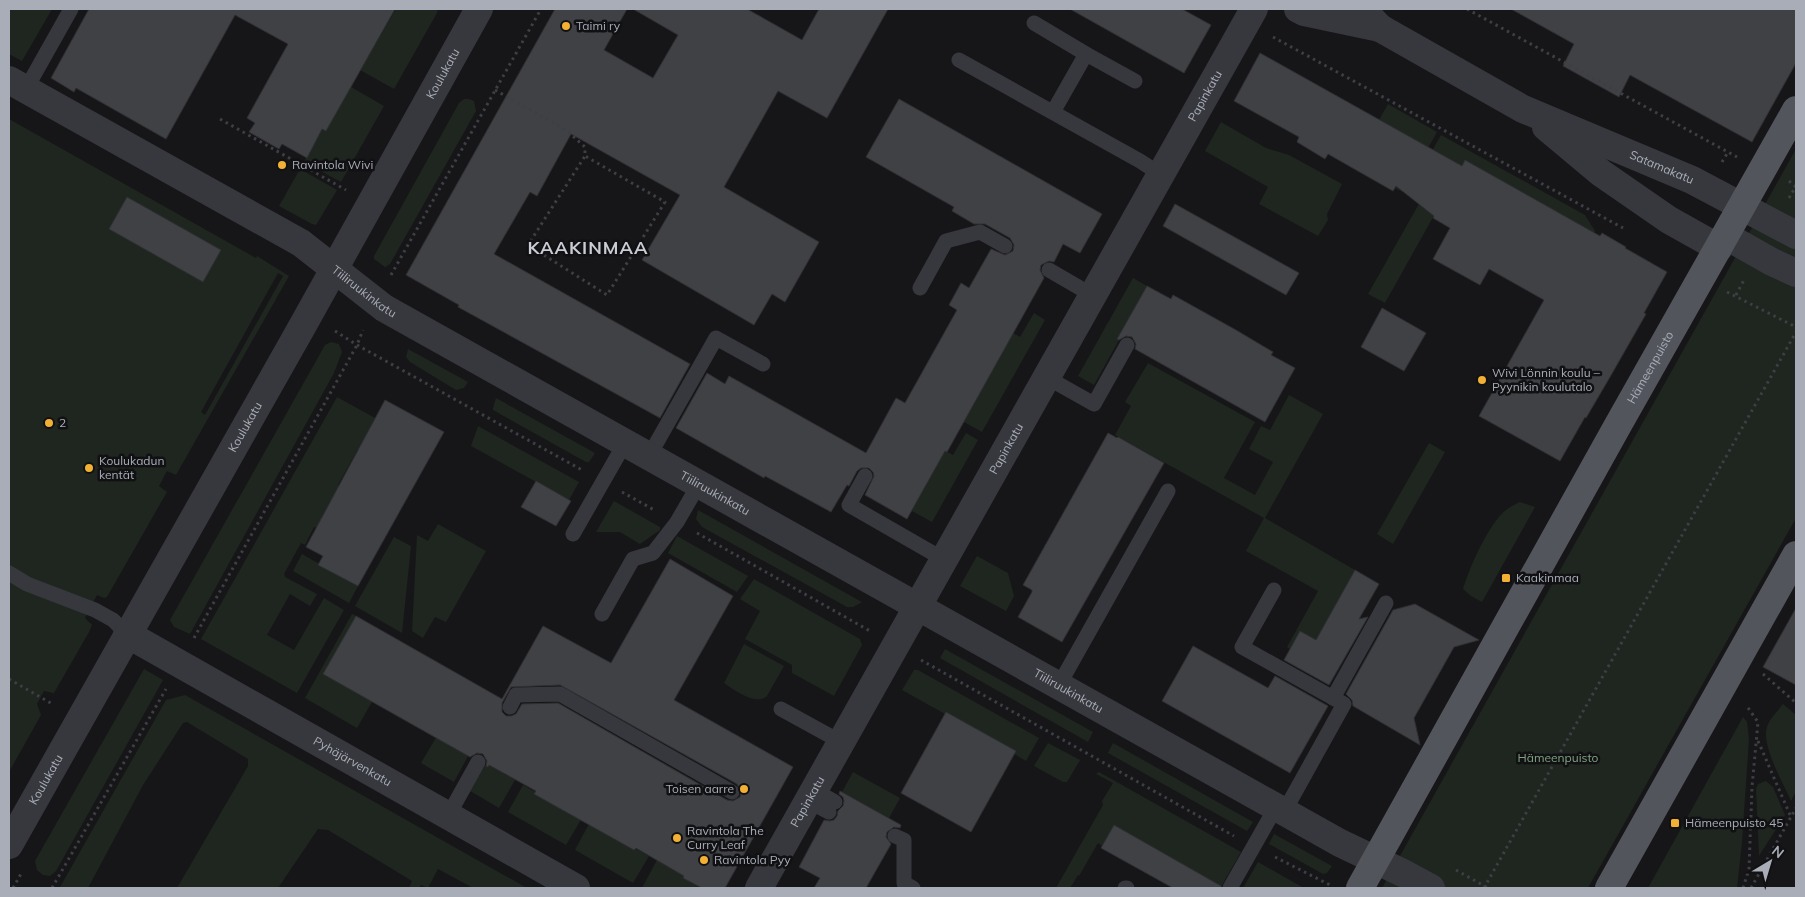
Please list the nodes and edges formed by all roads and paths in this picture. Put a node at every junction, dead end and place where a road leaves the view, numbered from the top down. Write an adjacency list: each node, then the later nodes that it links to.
1 (70, 9): 12 (lane)
2 (479, 9): 27 (street, Koulukatu)
3 (541, 9): 13 (path)
4 (1298, 9): 7 (street, Satamakatu)
5 (1467, 9): 19 (path)
6 (1251, 13): 20 (street, Papinkatu); 23 (path)
7 (1371, 18): 14 (street, Satamakatu)
8 (1034, 23): 9 (lane)
9 (1086, 54): 11 (lane); 16 (lane)
10 (960, 60): 16 (lane)
11 (1135, 81)
12 (17, 84): 27 (street, Tiiliruukinkatu)
13 (495, 90): 18 (path); 33 (path)
14 (1523, 109): 22 (street, Satamakatu); 25 (street, Satamakatu)
15 (1796, 110): 22 (main road, Hämeenpuisto)
16 (1053, 112): 20 (lane)
17 (220, 119): 21 (path)
18 (585, 156): 18 (path)
19 (1737, 157)
20 (1160, 174): 31 (street, Papinkatu)
21 (346, 190)
22 (1742, 206): 24 (street, Satamakatu); 25 (main road, Hämeenpuisto)
23 (1626, 229)
24 (1796, 235)
25 (1723, 242): 29 (street, Satamakatu); 79 (main road, Hämeenpuisto)
26 (1005, 246): 30 (lane)
27 (334, 269): 33 (street, Tiiliruukinkatu); 56 (street, Koulukatu)
28 (1049, 270): 31 (lane)
29 (1796, 273)
30 (920, 288)
31 (1092, 295): 40 (street, Papinkatu)
32 (1736, 295): 34 (path)
33 (377, 302): 38 (path); 41 (street, Tiiliruukinkatu)
34 (1796, 327)
35 (330, 328): 38 (path)
36 (1796, 332): 88 (path)
37 (1127, 345): 40 (lane)
38 (356, 346): 44 (path); 58 (path)
39 (763, 364): 42 (lane)
40 (1046, 377): 49 (street, Papinkatu)
41 (625, 442): 42 (street, Tiiliruukinkatu); 44 (lane)
42 (649, 456): 45 (street, Tiiliruukinkatu)
43 (865, 476): 49 (lane)
44 (603, 482): 47 (path); 48 (lane)
45 (699, 484): 47 (lane); 54 (street, Tiiliruukinkatu)
46 (1168, 491): 61 (lane)
47 (677, 522): 55 (lane); 57 (path)
48 (573, 534)
49 (943, 559): 54 (street, Papinkatu)
50 (1793, 568): 89 (main road)
51 (9, 574): 56 (lane)
52 (1274, 590): 62 (lane)
53 (1386, 604): 62 (lane)
54 (917, 606): 57 (street, Papinkatu); 61 (street, Tiiliruukinkatu)
55 (602, 614)
56 (127, 634): 58 (street, Pyhäjärvenkatu); 77 (street, Koulukatu)
57 (895, 645): 69 (street, Papinkatu); 78 (path)
58 (180, 664): 74 (street, Pyhäjärvenkatu); 81 (path)
59 (1759, 670): 64 (path)
60 (9, 679): 65 (path)
61 (1059, 685): 73 (street, Tiiliruukinkatu)
62 (1333, 698): 73 (lane)
63 (1742, 700): 68 (path)
64 (1796, 703)
65 (57, 706)
66 (510, 707): 71 (lane)
67 (781, 709): 69 (lane)
68 (1757, 740): 75 (path); 90 (path)
69 (841, 742): 83 (street, Papinkatu)
70 (478, 762): 74 (lane)
71 (732, 792)
72 (1796, 808): 75 (path)
73 (1280, 809): 78 (lane); 79 (street, Tiiliruukinkatu)
74 (448, 816): 82 (street, Pyhäjärvenkatu)
75 (1791, 817): 91 (path)
76 (895, 836): 84 (lane)
77 (9, 845)
78 (1253, 846): 80 (path); 85 (lane)
79 (1376, 860): 86 (main road, Hämeenpuisto); 87 (street, Tiiliruukinkatu)
80 (1333, 886)
81 (52, 888)
82 (576, 888)
83 (759, 888)
84 (913, 888)
85 (1230, 888)
86 (1360, 888)
87 (1431, 888)
88 (1484, 888)
89 (1609, 888)
90 (1743, 888)
91 (1751, 888)

